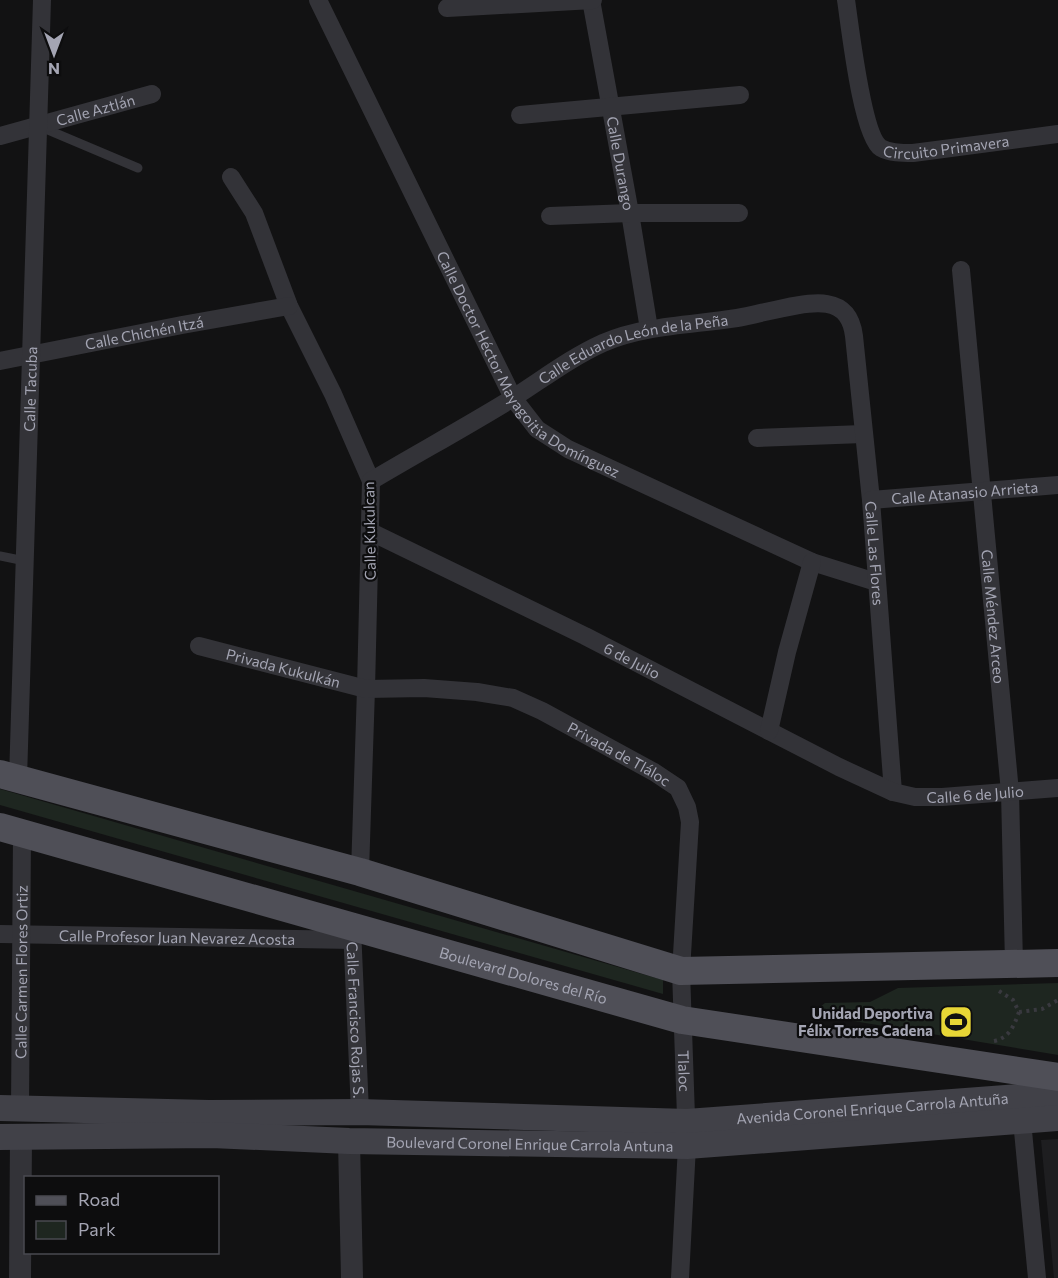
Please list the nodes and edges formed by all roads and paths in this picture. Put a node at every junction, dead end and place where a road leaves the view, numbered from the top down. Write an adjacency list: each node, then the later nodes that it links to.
1 (42, 0): 10 (street, Calle Tacuba)
2 (318, 0): 24 (street, Calle Doctor Héctor Mayagoitia Domínguez)
3 (592, 0): 5 (street); 8 (street, Calle Durango)
4 (846, 0): 11 (street, Circuito Primavera)
5 (447, 8)
6 (152, 94): 10 (street, Calle Aztlán)
7 (740, 95): 8 (street)
8 (611, 107): 9 (street); 15 (street, Calle Durango)
9 (520, 115)
10 (38, 126): 12 (street, Calle Aztlán); 13 (lane, Calle Aztlán); 22 (street, Calle Tacuba)
11 (1058, 134)
12 (0, 136)
13 (138, 168)
14 (231, 177): 19 (street, Calle Kukulcan)
15 (630, 213): 16 (street); 17 (street); 21 (street, Calle Durango)
16 (739, 213)
17 (550, 216)
18 (961, 270): 29 (street, Calle Méndez Arceo)
19 (289, 306): 22 (street, Calle Chichén Itzá); 27 (street, Calle Kukulcan)
20 (849, 316): 21 (street, Calle Eduardo León de la Peña); 25 (street, Calle Las Flores)
21 (649, 329): 24 (street, Calle Eduardo León de la Peña)
22 (31, 355): 23 (street, Calle Chichén Itzá); 33 (street, Calle Tacuba)
23 (0, 361)
24 (513, 398): 27 (street, Calle Eduardo León de la Peña); 34 (street, Calle Doctor Héctor Mayagoitia Domínguez)
25 (863, 434): 26 (street); 30 (street, Calle Las Flores)
26 (757, 438)
27 (371, 481): 31 (street, Calle Kukulcan)
28 (1058, 485): 29 (street, Calle Atanasio Arrieta)
29 (983, 491): 30 (street, Calle Atanasio Arrieta); 42 (street, Calle Méndez Arceo)
30 (871, 500): 35 (street, Calle Las Flores)
31 (371, 532): 37 (street, Calle Kukulcan); 38 (street, 6 de Julio)
32 (0, 556): 33 (lane)
33 (25, 561): 39 (street, Calle Tacuba)
34 (812, 562): 35 (street, Calle Doctor Héctor Mayagoitia Domínguez); 38 (street)
35 (876, 582): 41 (street, Calle Las Flores)
36 (199, 646): 37 (street, Privada Kukulkán)
37 (366, 689): 44 (street, Calle Kukulcan); 51 (street, Privada de Tláloc)
38 (769, 731): 41 (street, 6 de Julio)
39 (9, 776): 44 (main road)
40 (1058, 788): 42 (street, Calle 6 de Julio)
41 (893, 792): 42 (street, Calle 6 de Julio)
42 (1010, 792): 50 (street, Calle Méndez Arceo)
43 (11, 831): 45 (main road, Boulevard Dolores del Río); 47 (street, Calle Carmen Flores Ortiz)
44 (360, 872): 51 (main road)
45 (352, 933): 47 (street, Calle Profesor Juan Nevarez Acosta); 54 (main road, Boulevard Dolores del Río); 60 (street, Calle Francisco Rojas S.)
46 (0, 934): 47 (street, Calle Profesor Juan Nevarez Acosta)
47 (22, 934): 58 (street, Calle Carmen Flores Ortiz)
48 (1058, 963): 50 (main road)
49 (985, 964): 50 (main road); 51 (main road); 53 (path)
50 (1014, 964)
51 (681, 971): 54 (street, Privada de Tláloc)
52 (1058, 1000): 53 (path)
53 (1019, 1012): 55 (path)
54 (682, 1020): 55 (main road, Boulevard Dolores del Río); 62 (street, Tlaloc)
55 (986, 1066): 56 (main road, Boulevard Dolores del Río)
56 (1058, 1077)
57 (1058, 1094): 59 (main road, Avenida Coronel Enrique Carrola Antuña)
58 (10, 1108): 60 (main road, Boulevard Coronel Enrique Carrola Antuna)
59 (1020, 1108): 61 (main road); 62 (main road, Avenida Coronel Enrique Carrola Antuña); 68 (street)
60 (360, 1112): 62 (main road, Boulevard Coronel Enrique Carrola Antuna)
61 (1058, 1118)
62 (687, 1134): 64 (main road, Boulevard Coronel Enrique Carrola Antuna); 67 (street, Tlaloc)
63 (10, 1137): 64 (main road, Boulevard Coronel Enrique Carrola Antuna); 65 (street)
64 (349, 1141): 66 (street)
65 (20, 1278)
66 (352, 1278)
67 (680, 1278)
68 (1037, 1278)

